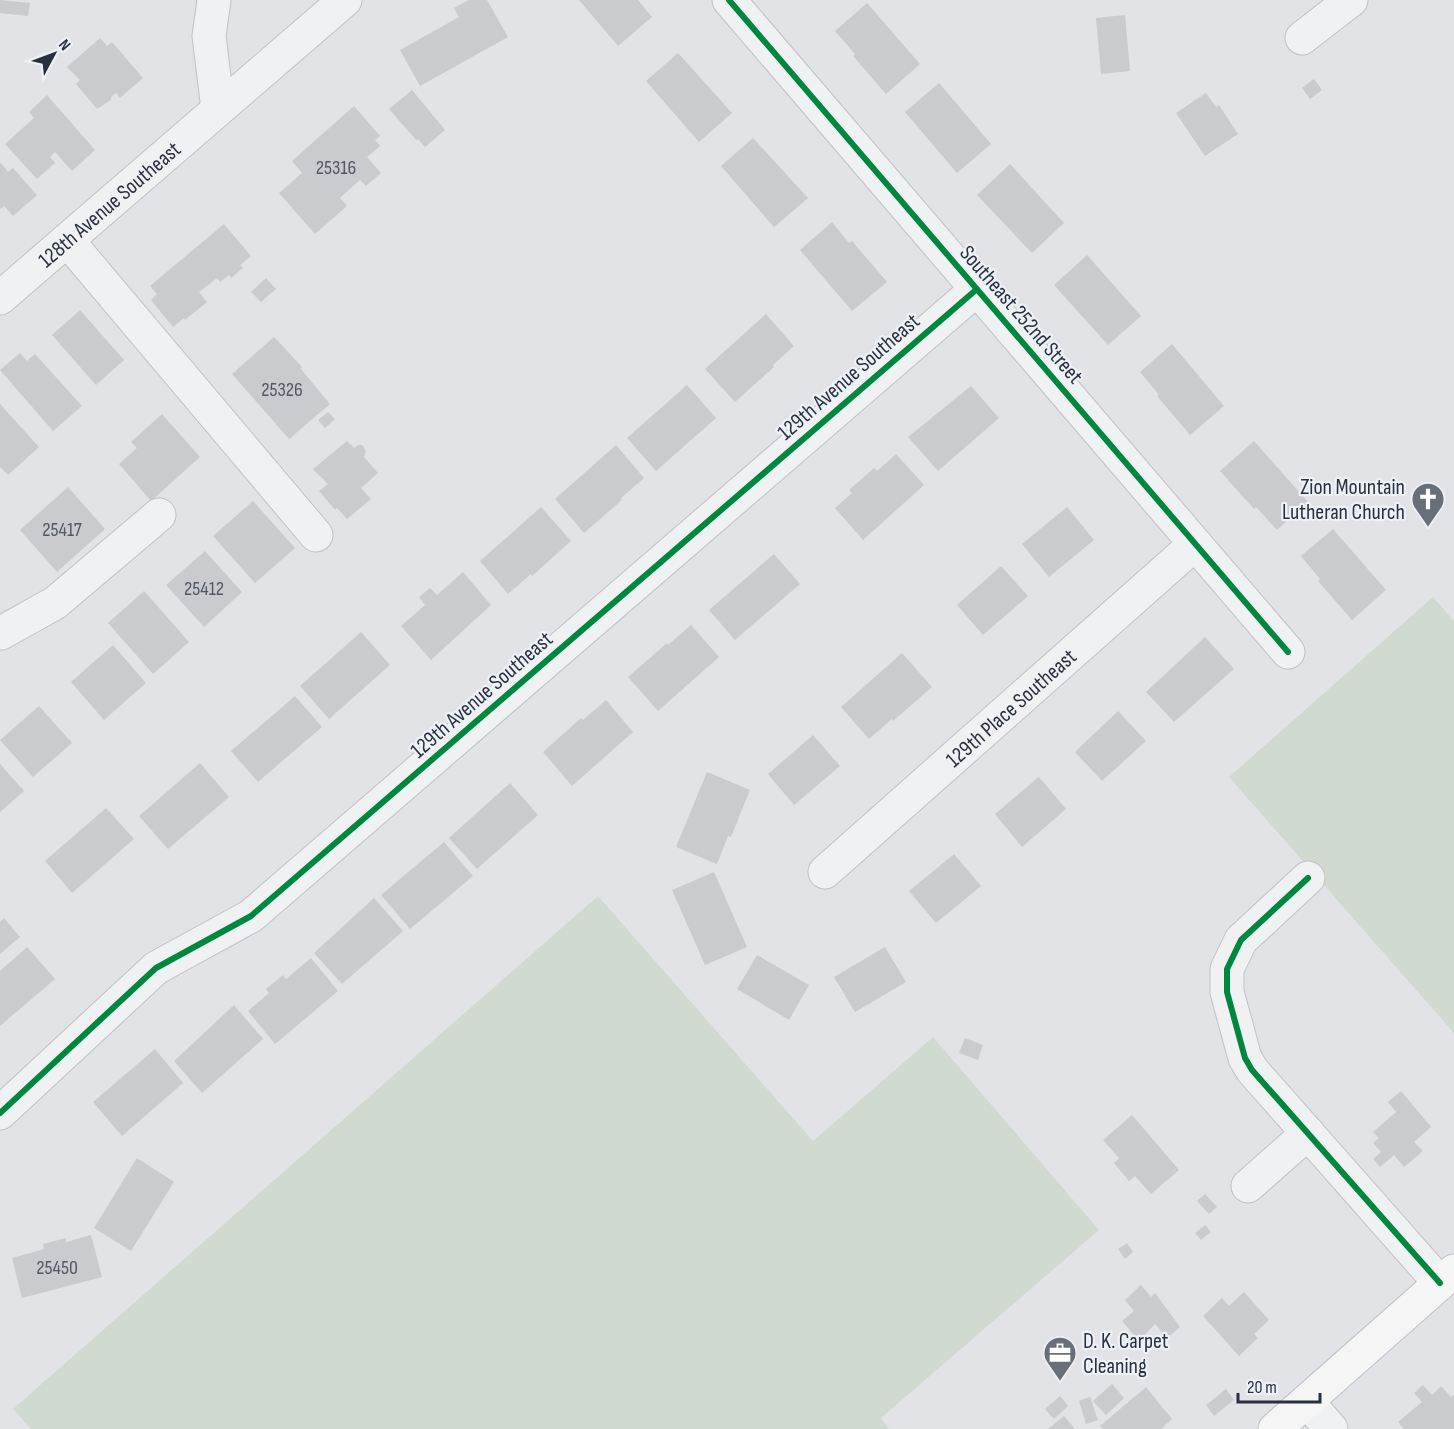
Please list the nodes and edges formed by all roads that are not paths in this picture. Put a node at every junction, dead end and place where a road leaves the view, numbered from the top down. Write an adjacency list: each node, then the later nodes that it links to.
1 (214, 0): 6 (street)
2 (345, 0): 6 (street, 128th Avenue Southeast)
3 (729, 0): 8 (street, Southeast 252nd Street)
4 (1351, 0): 5 (street)
5 (1302, 39)
6 (218, 109): 7 (street, 128th Avenue Southeast)
7 (67, 240): 9 (street, 128th Avenue Southeast); 11 (street)
8 (977, 289): 12 (street, Southeast 252nd Street); 17 (street, 129th Avenue Southeast)
9 (0, 298)
10 (159, 515): 13 (street)
11 (316, 535)
12 (1195, 544): 14 (street, Southeast 252nd Street); 15 (street, 129th Place Southeast)
13 (0, 633)
14 (1288, 652)
15 (825, 872)
16 (1308, 878): 18 (street)
17 (0, 1113)
18 (1308, 1133): 19 (street); 20 (street)
19 (1248, 1186)
20 (1447, 1277): 21 (main road)
21 (1307, 1401): 22 (main road); 23 (street)
22 (1275, 1429)
23 (1331, 1429)

